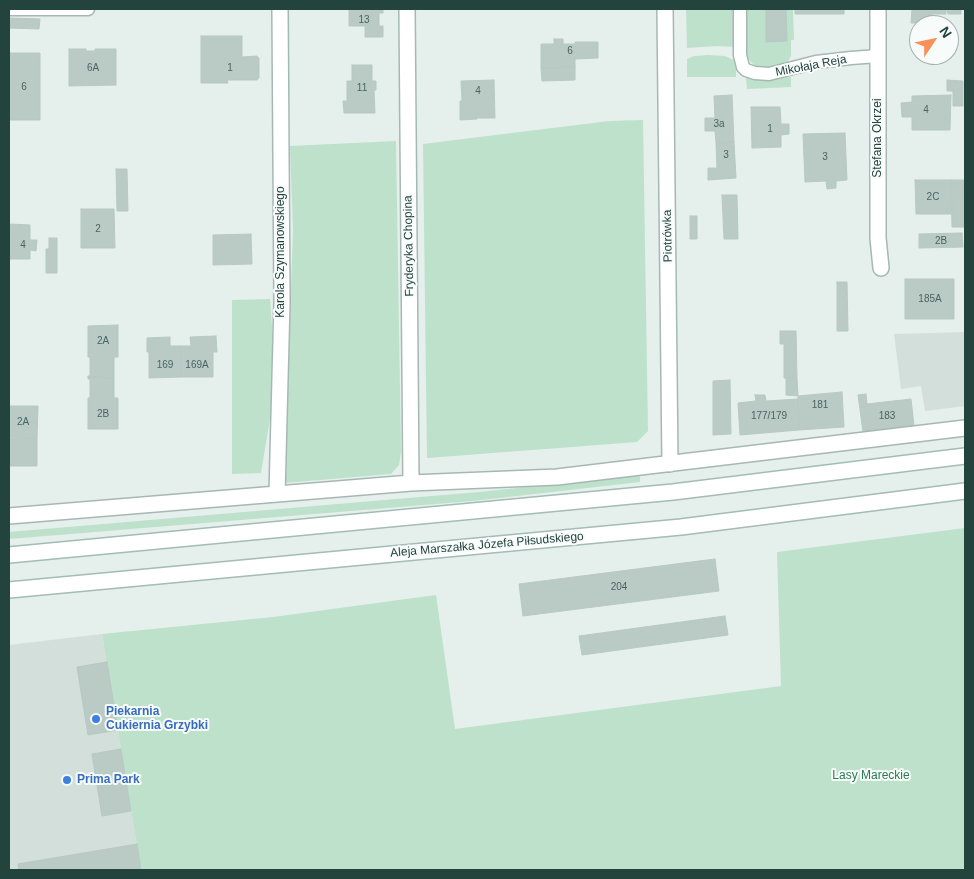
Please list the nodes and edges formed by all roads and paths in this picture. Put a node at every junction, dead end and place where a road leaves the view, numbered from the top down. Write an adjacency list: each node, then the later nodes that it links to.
1 (88, 9): 7 (lane)
2 (280, 9): 15 (street, Karola Szymanowskiego)
3 (407, 9): 13 (street, Fryderyka Chopina)
4 (665, 9): 12 (street, Piotrówka)
5 (740, 9): 8 (lane, Mikołaja Reja)
6 (878, 9): 8 (street, Stefana Okrzei)
7 (9, 10)
8 (878, 56): 9 (street, Stefana Okrzei)
9 (881, 268)
10 (965, 428): 12 (street)
11 (965, 456): 17 (street)
12 (670, 464): 13 (street)
13 (411, 483): 15 (street)
14 (965, 491): 18 (street, Aleja Marszałka Józefa Piłsudskiego)
15 (278, 494): 16 (street)
16 (9, 516)
17 (9, 555)
18 (9, 590)

